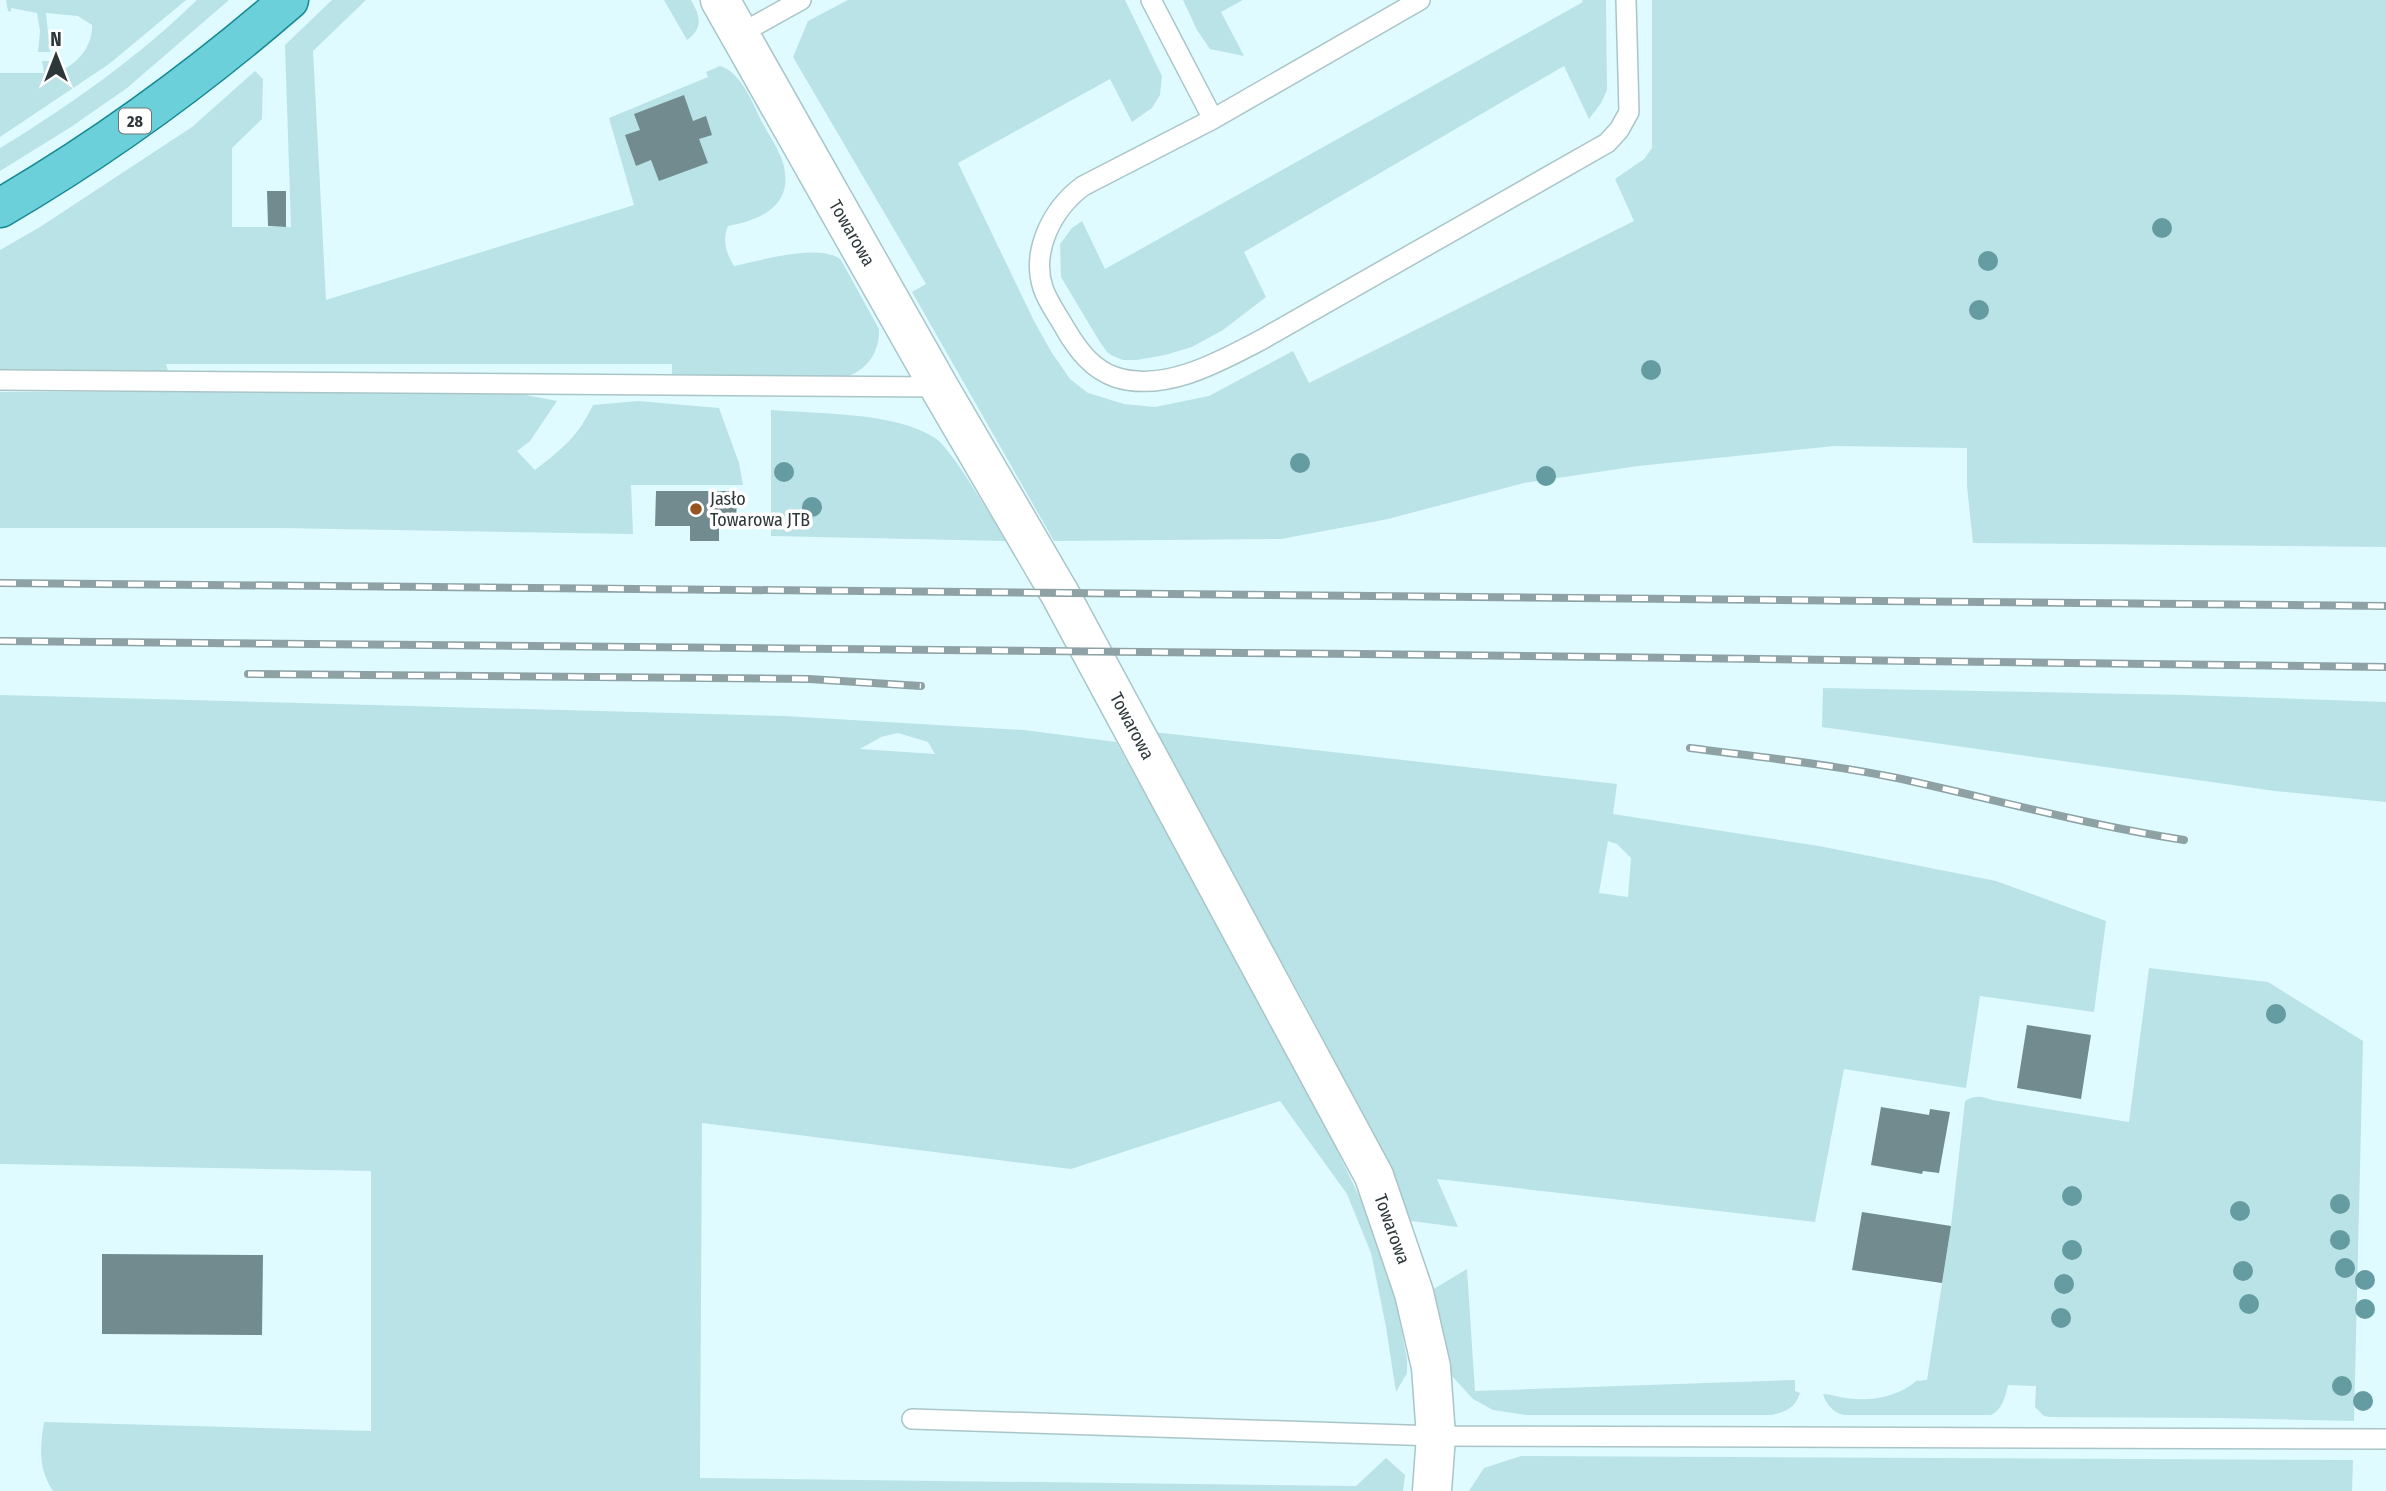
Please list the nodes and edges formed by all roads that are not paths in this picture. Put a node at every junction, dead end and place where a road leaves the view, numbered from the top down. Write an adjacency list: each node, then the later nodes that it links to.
1 (289, 0): 9 (main road, 28)
2 (720, 0): 7 (street, Towarowa)
3 (801, 0): 7 (lane)
4 (1151, 0): 8 (lane)
5 (1420, 0): 8 (lane)
6 (1626, 0): 8 (lane)
7 (740, 34): 11 (street, Towarowa)
8 (1213, 119)
9 (0, 208)
10 (0, 380): 11 (lane)
11 (939, 387): 13 (street, Towarowa)
12 (912, 1419): 13 (lane)
13 (1436, 1436): 14 (lane); 15 (street, Towarowa)
14 (2386, 1439)
15 (1432, 1491)

